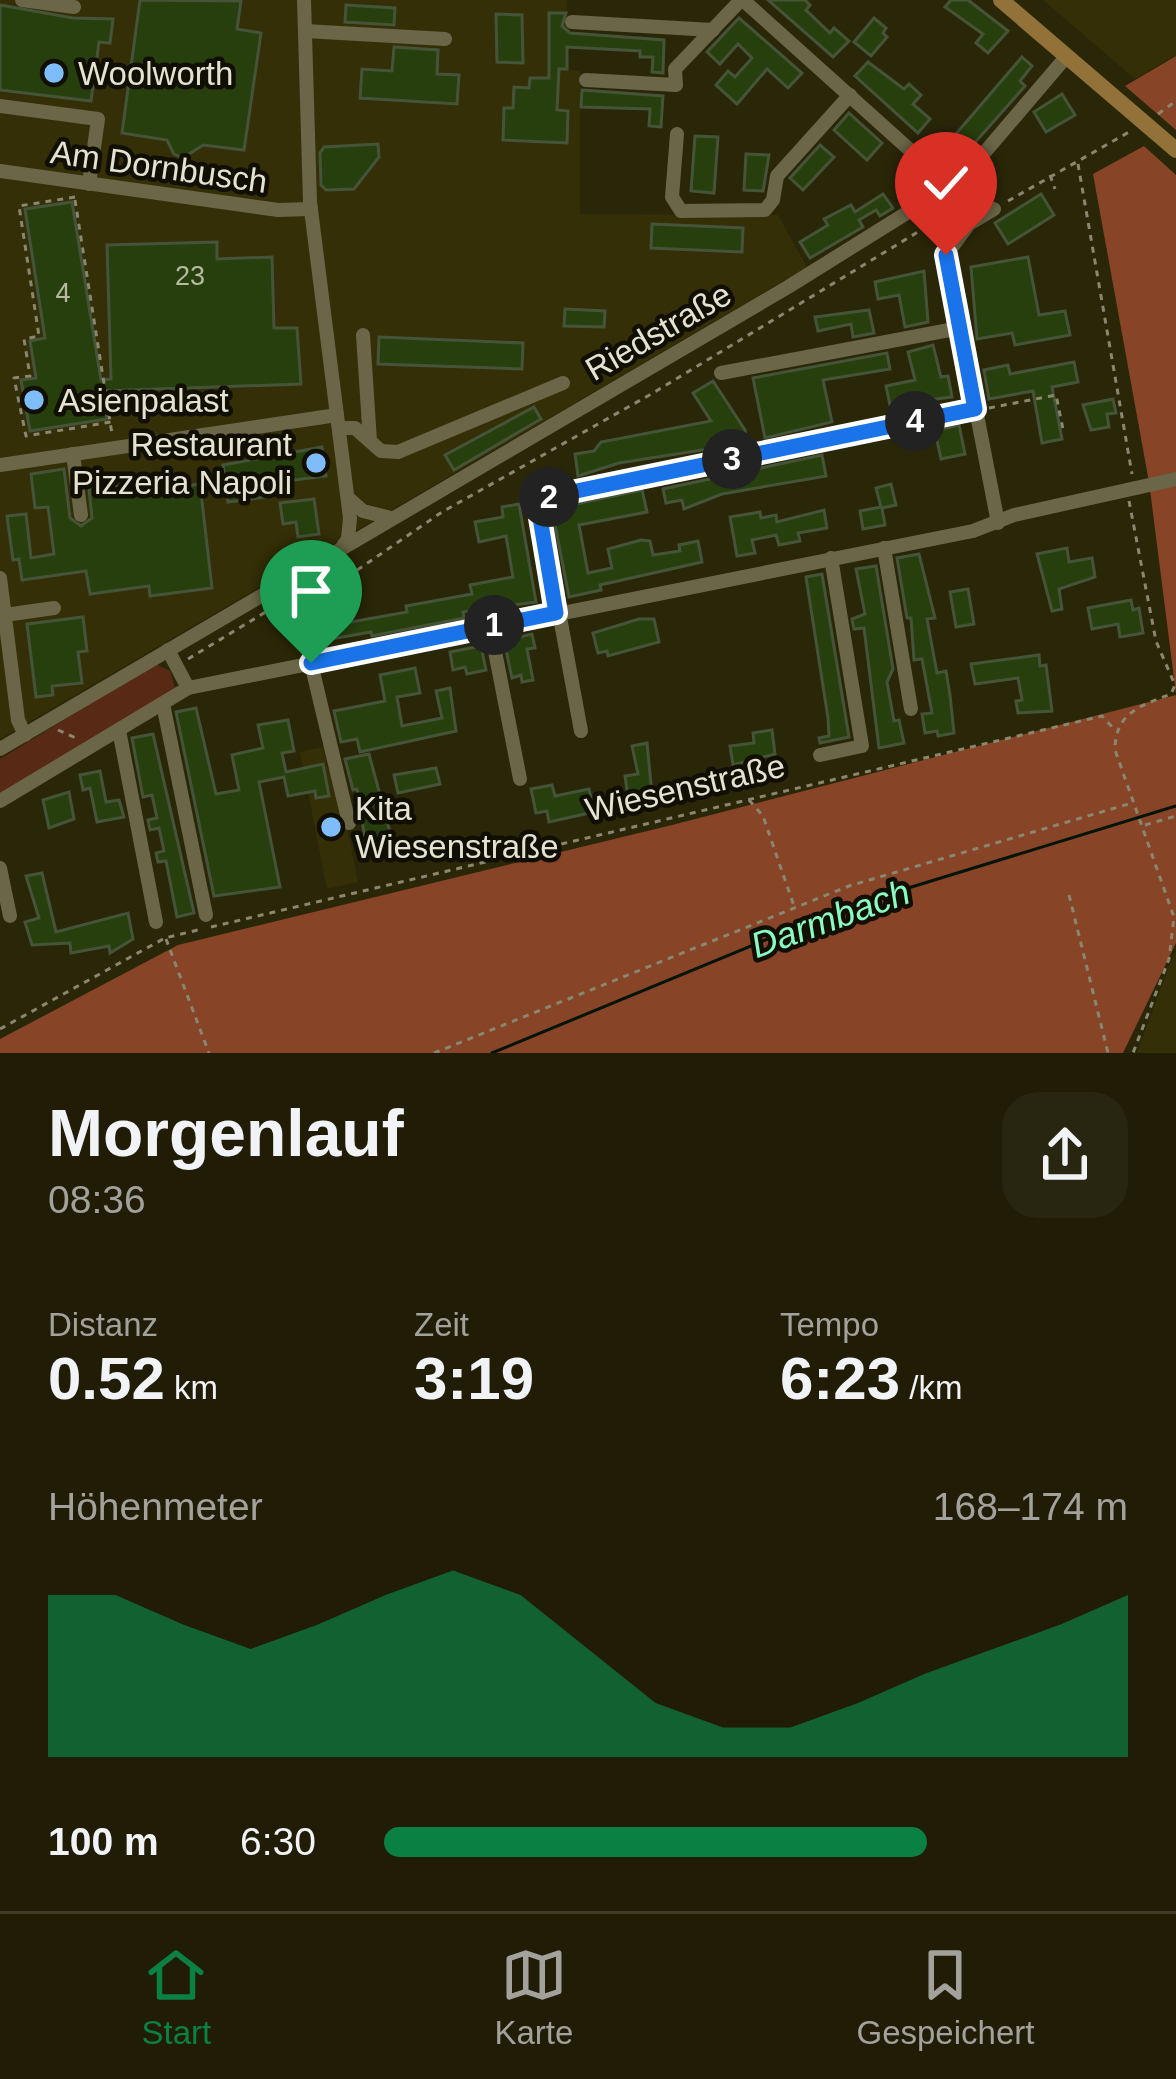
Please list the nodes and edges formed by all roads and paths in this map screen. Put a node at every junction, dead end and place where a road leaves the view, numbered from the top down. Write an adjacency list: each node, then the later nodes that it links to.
1 (22, 0): 5 (street)
2 (304, 0): 8 (street)
3 (742, 0): 7 (street); 12 (street)
4 (1000, 0): 10 (main road)
5 (74, 7)
6 (572, 22): 7 (street)
7 (712, 30): 11 (street)
8 (305, 31): 9 (street); 27 (street)
9 (445, 39)
10 (1066, 57): 15 (main road); 23 (street, Riedstraße)
11 (586, 80)
12 (850, 94): 16 (street); 23 (street)
13 (1176, 101): 15 (path)
14 (0, 106): 22 (street)
15 (1145, 122): 17 (main road); 18 (path)
16 (677, 134)
17 (1176, 150)
18 (1078, 161): 20 (path); 42 (path)
19 (0, 171): 21 (street, Am Dornbusch)
20 (1051, 175): 24 (path); 28 (path)
21 (71, 181): 22 (street, Am Dornbusch); 25 (path)
22 (89, 184): 27 (street, Am Dornbusch)
23 (950, 186): 45 (street, Riedstraße)
24 (1055, 189)
25 (75, 197): 34 (path); 34 (path)
26 (959, 207): 57 (path)
27 (311, 209): 35 (street)
28 (994, 209): 29 (street)
29 (960, 328): 31 (street); 33 (street)
30 (363, 335): 37 (street)
31 (721, 374)
32 (563, 383): 37 (street)
33 (976, 410): 36 (path); 46 (street); 52 (street)
34 (111, 422): 38 (path)
35 (338, 422): 37 (street); 38 (street); 43 (street)
36 (1064, 434)
37 (370, 441)
38 (115, 448): 39 (street)
39 (73, 454): 40 (street); 44 (street)
40 (0, 465)
41 (1176, 479): 42 (street)
42 (1136, 492): 46 (street); 63 (path)
43 (348, 498): 45 (street); 48 (street)
44 (81, 515)
45 (391, 518): 48 (street, Riedstraße)
46 (998, 523): 47 (street)
47 (884, 548): 49 (street); 60 (street)
48 (341, 549): 55 (street, Riedstraße)
49 (831, 558): 52 (street); 68 (street, Wiesenstraße)
50 (0, 578): 53 (street)
51 (54, 608): 53 (street)
52 (557, 612): 54 (street); 64 (street)
53 (4, 615): 65 (street)
54 (490, 626): 56 (street); 69 (street)
55 (169, 650): 57 (street); 61 (street, Riedstraße)
56 (311, 663): 58 (street); 74 (street)
57 (177, 666): 58 (street)
58 (188, 688): 59 (street)
59 (163, 704): 62 (street); 79 (street)
60 (911, 709)
61 (47, 722): 65 (street, Riedstraße); 66 (path)
62 (119, 730): 66 (street); 81 (street)
63 (1115, 730): 70 (path, Wiesenstraße); 72 (path)
64 (581, 731)
65 (25, 735): 67 (street, Riedstraße)
66 (89, 747): 71 (street)
67 (0, 749)
68 (820, 755)
69 (520, 778)
70 (748, 800): 78 (path); 82 (path, Wiesenstraße)
71 (0, 801)
72 (1133, 802): 75 (path); 78 (path)
73 (1176, 816): 75 (path)
74 (350, 823)
75 (1143, 825): 87 (path)
76 (0, 868): 80 (street)
77 (1069, 895): 86 (path)
78 (795, 908): 85 (path)
79 (206, 915)
80 (10, 916)
81 (156, 922)
82 (165, 938): 83 (path, Wiesenstraße); 84 (path)
83 (0, 1029)
84 (209, 1053)
85 (434, 1053)
86 (1108, 1053)
87 (1133, 1053)

